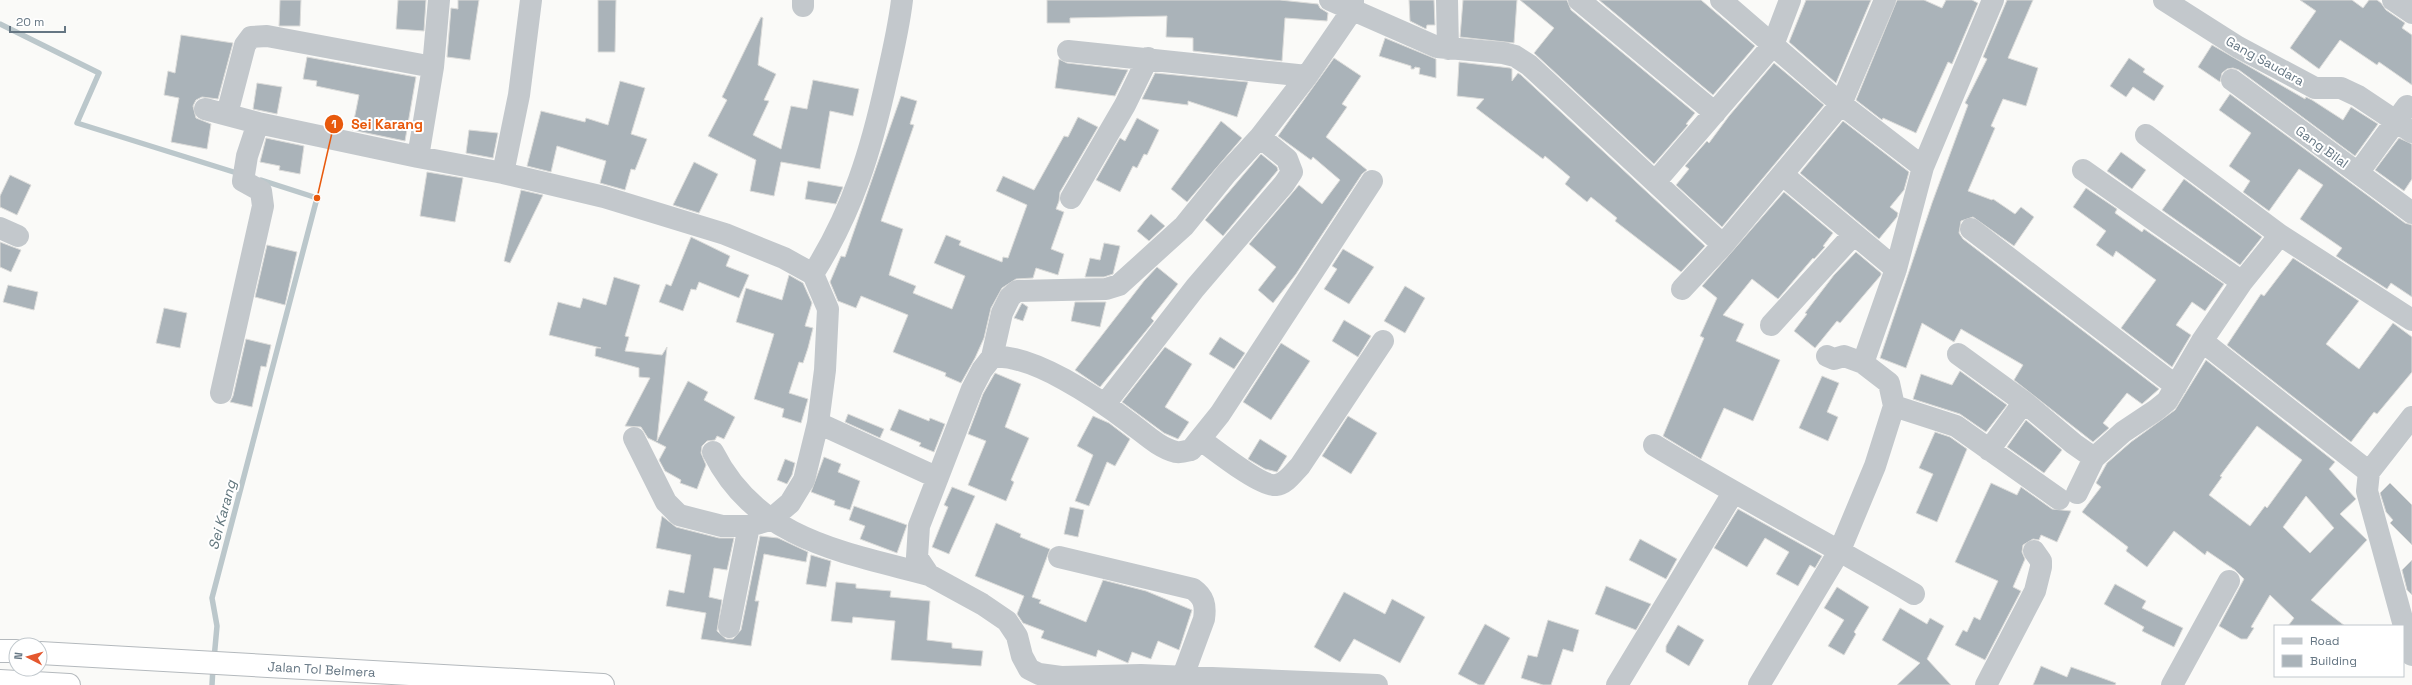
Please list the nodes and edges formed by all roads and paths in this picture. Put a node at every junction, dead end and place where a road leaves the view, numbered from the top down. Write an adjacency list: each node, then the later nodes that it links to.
1 (439, 0): 19 (street)
2 (531, 0): 33 (street)
3 (902, 0): 45 (street)
4 (1330, 0): 13 (street)
5 (1447, 0): 16 (street)
6 (1580, 0): 25 (street)
7 (1721, 0): 15 (street)
8 (1790, 0): 15 (street)
9 (1885, 0): 22 (street)
10 (1993, 0): 31 (street)
11 (2164, 0): 26 (street, Gang Saudara)
12 (2392, 0): 14 (street)
13 (1353, 5): 16 (street); 20 (street)
14 (2412, 13)
15 (1773, 46): 22 (street); 25 (street)
16 (1448, 49): 37 (street)
17 (1068, 51): 18 (street)
18 (1148, 58): 20 (street); 38 (street)
19 (433, 67): 24 (street); 30 (street)
20 (1307, 76): 29 (street)
21 (2232, 80): 34 (street, Gang Bilal)
22 (1841, 104): 31 (street); 35 (street)
23 (205, 109): 24 (street)
24 (227, 114): 27 (street)
25 (1715, 114): 37 (street)
26 (2405, 120): 34 (street)
27 (258, 123): 30 (street); 57 (street)
28 (2146, 135): 42 (street)
29 (1260, 137): 54 (street); 59 (street)
30 (418, 158): 33 (street)
31 (1923, 167): 44 (street)
32 (2083, 170): 46 (street)
33 (503, 173): 45 (street)
34 (2358, 173): 39 (street, Gang Bilal)
35 (1783, 175): 41 (street); 43 (street)
36 (1372, 181): 64 (street)
37 (1655, 182): 43 (street)
38 (1071, 198)
39 (2412, 213)
40 (1971, 229): 56 (street)
41 (1854, 234): 44 (street); 49 (street)
42 (2280, 235): 46 (street); 48 (street)
43 (1723, 245): 47 (street)
44 (1896, 269): 55 (street)
45 (813, 274): 62 (street)
46 (2242, 282): 51 (street)
47 (1682, 289)
48 (2412, 320)
49 (1771, 325)
50 (1383, 340): 64 (street)
51 (2202, 341): 56 (street); 69 (street)
52 (1958, 354): 58 (street)
53 (1827, 356): 55 (street)
54 (992, 358): 59 (street); 70 (street)
55 (1863, 363): 60 (street)
56 (2176, 386): 68 (street)
57 (221, 394)
58 (2024, 402): 66 (street); 68 (street)
59 (1105, 404): 64 (street)
60 (1894, 406): 66 (street); 74 (street)
61 (2411, 420): 69 (street)
62 (818, 423): 70 (street); 72 (street)
63 (634, 438): 73 (street)
64 (1201, 440)
65 (1654, 445): 71 (street)
66 (1989, 450): 68 (street)
67 (713, 452): 72 (street)
68 (2094, 458)
69 (2369, 472): 80 (street)
70 (936, 477): 77 (street)
71 (1733, 494): 74 (street); 90 (street)
72 (770, 520): 73 (street); 77 (street)
73 (749, 526): 82 (street)
74 (1840, 550): 79 (street); 91 (street)
75 (2034, 551): 92 (street)
76 (1059, 557): 85 (street)
77 (929, 575): 85 (street)
78 (2229, 581): 93 (street)
79 (1914, 594)
80 (2404, 625)
81 (2404, 626): 84 (street)
82 (729, 627)
83 (48, 653): 88 (highway, Jalan Tol Belmera)
84 (2412, 655)
85 (1183, 676): 89 (street)
86 (0, 681): 87 (highway)
87 (69, 685)
88 (603, 685)
89 (1377, 685)
90 (1617, 685)
91 (1759, 685)
92 (1986, 685)
93 (2172, 685)

